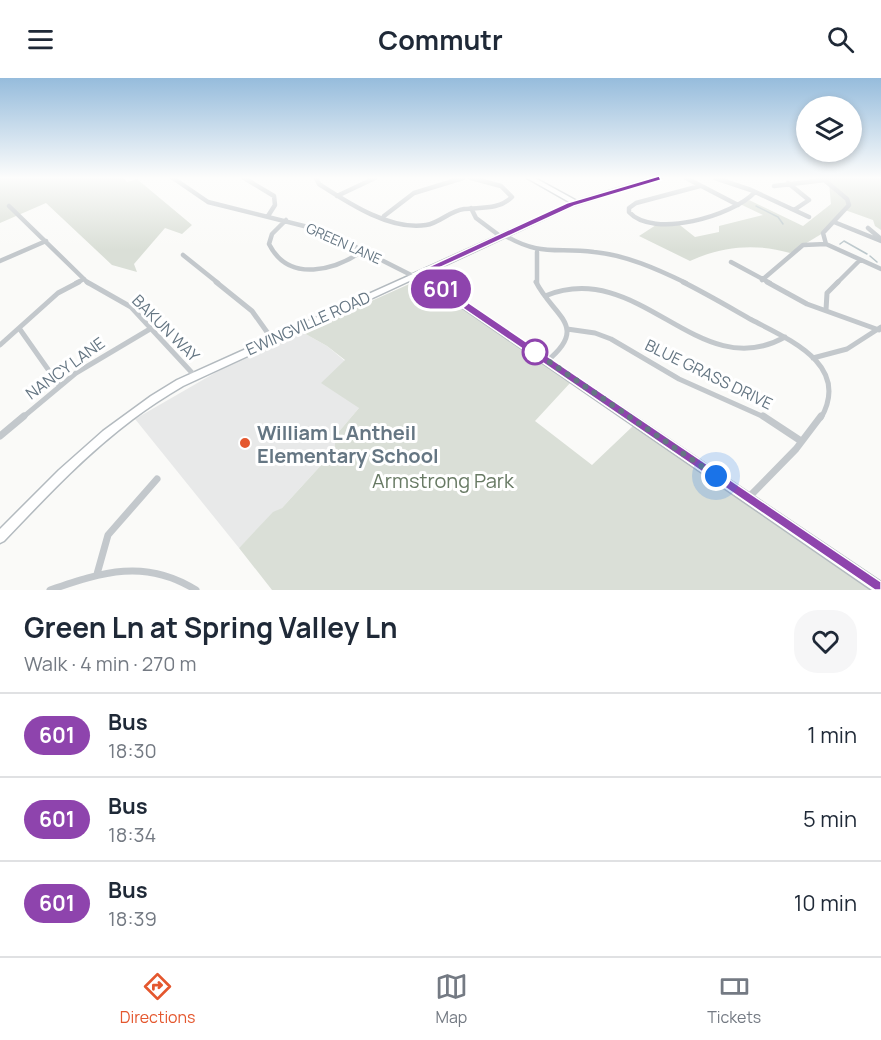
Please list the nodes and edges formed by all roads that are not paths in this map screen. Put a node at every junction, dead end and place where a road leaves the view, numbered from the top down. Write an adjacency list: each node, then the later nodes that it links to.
1 (211, 202): 18 (street, GREEN LANE)
2 (275, 202): 18 (street)
3 (348, 202): 19 (street)
4 (402, 202): 19 (street)
5 (504, 202): 16 (street)
6 (580, 202): 13 (main road, EWINGVILLE ROAD)
7 (640, 202): 14 (street)
8 (732, 202): 14 (street)
9 (744, 202): 14 (street)
10 (776, 202): 17 (street)
11 (806, 202): 17 (street)
12 (848, 202): 22 (street)
13 (576, 203): 26 (main road, EWINGVILLE ROAD)
14 (738, 205)
15 (9, 206): 28 (street, BAKUN WAY)
16 (471, 208): 19 (street); 26 (street)
17 (794, 210): 20 (street)
18 (268, 216): 21 (street, GREEN LANE)
19 (384, 216)
20 (808, 217)
21 (286, 220): 30 (street, GREEN LANE); 30 (street)
22 (834, 222): 25 (street); 29 (street)
23 (872, 223): 24 (street)
24 (868, 228): 25 (street); 27 (street)
25 (863, 234): 27 (street)
26 (502, 236): 31 (street); 37 (main road, EWINGVILLE ROAD)
27 (881, 240)
28 (46, 241): 34 (street); 38 (street, BAKUN WAY)
29 (826, 244): 33 (street); 39 (street)
30 (364, 250): 37 (street, GREEN LANE)
31 (537, 252): 40 (street); 46 (street)
32 (183, 255): 47 (street)
33 (860, 260): 36 (street); 41 (street)
34 (0, 261)
35 (732, 262): 39 (street)
36 (881, 269)
37 (416, 275): 47 (main road, EWINGVILLE ROAD); 50 (main road, GREEN LANE)
38 (84, 279): 42 (street); 43 (street, BAKUN WAY)
39 (762, 280): 41 (street)
40 (545, 296): 44 (street); 46 (street)
41 (826, 310): 45 (street)
42 (19, 328): 48 (street); 52 (street)
43 (150, 329): 51 (street, BAKUN WAY); 52 (street, NANCY LANE)
44 (567, 329): 50 (street); 54 (street, BLUE GRASS DRIVE)
45 (880, 329): 49 (street)
46 (785, 338): 49 (street)
47 (272, 339): 51 (main road, EWINGVILLE ROAD)
48 (0, 345)
49 (813, 358): 54 (street)
50 (548, 361): 56 (main road, GREEN LANE)
51 (195, 375): 57 (main road, EWINGVILLE ROAD)
52 (59, 385): 53 (street, NANCY LANE)
53 (0, 436)
54 (801, 441): 56 (street)
55 (157, 479): 58 (street)
56 (748, 498): 59 (main road, GREEN LANE)
57 (0, 537)
58 (97, 574): 60 (street); 61 (street)
59 (881, 588)
60 (50, 590)
61 (196, 590)

